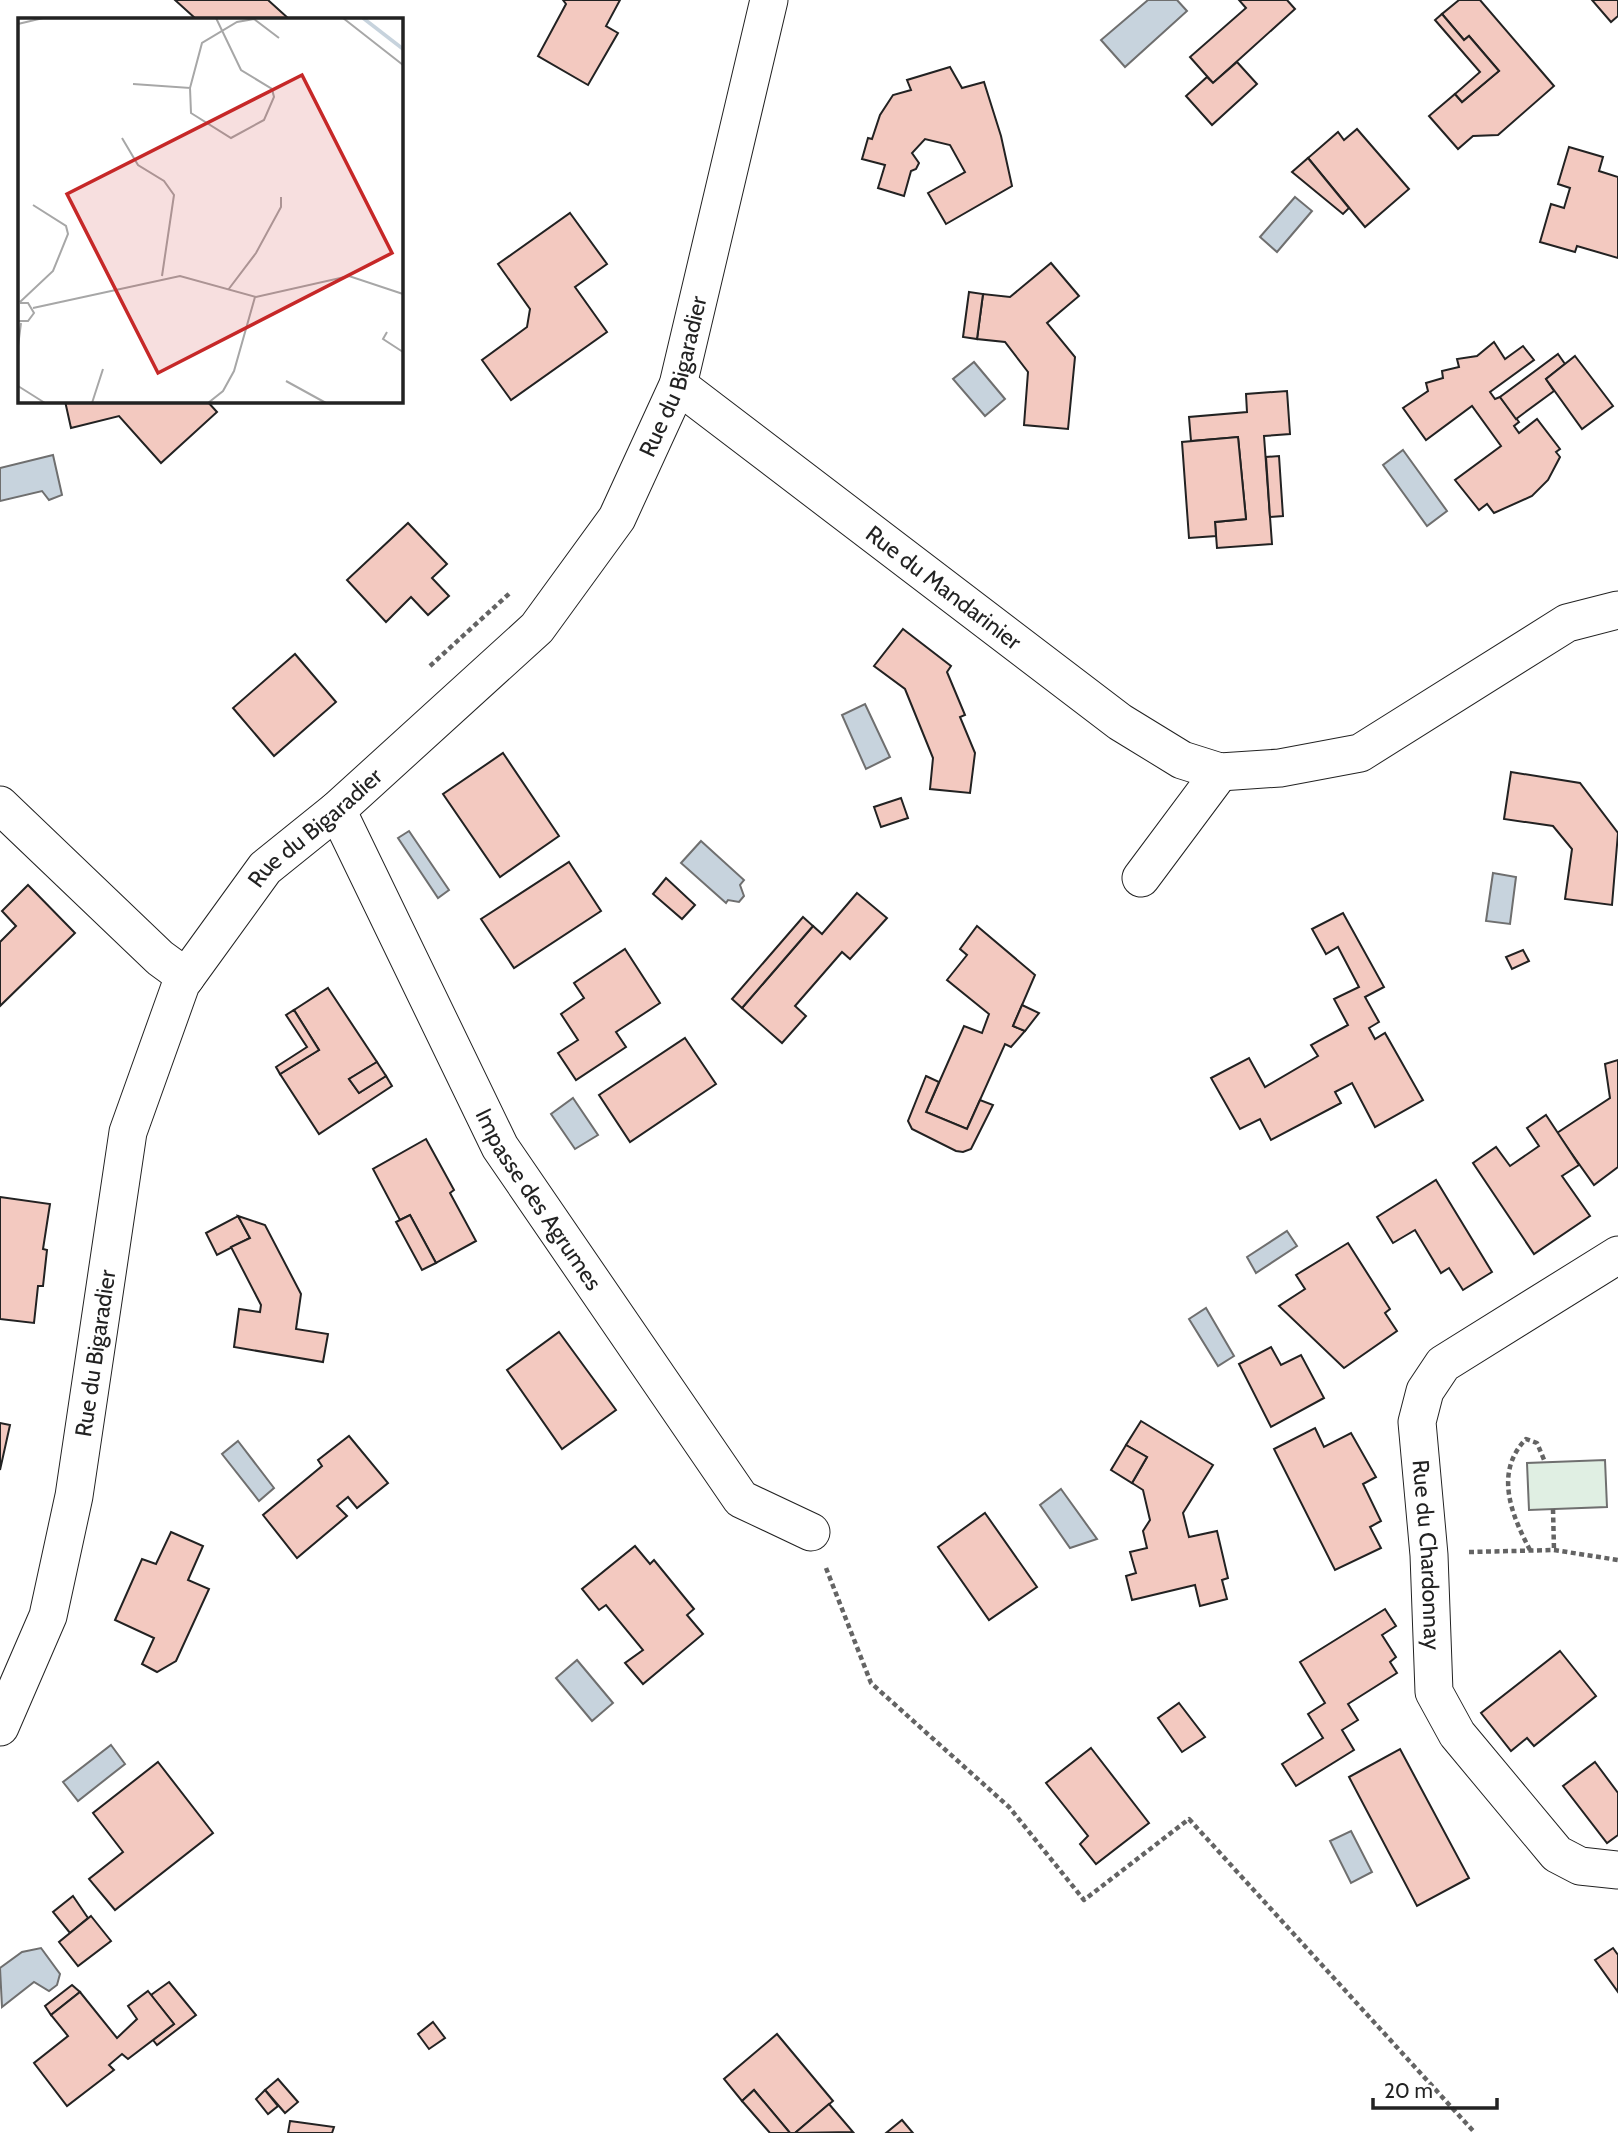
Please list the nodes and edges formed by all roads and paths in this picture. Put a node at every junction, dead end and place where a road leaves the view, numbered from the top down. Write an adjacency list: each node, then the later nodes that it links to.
1 (769, 0): 2 (street, Rue du Bigaradier)
2 (678, 385): 4 (street, Rue du Mandarinier); 6 (street, Rue du Bigaradier)
3 (1618, 611): 4 (street, Rue du Mandarinier)
4 (1220, 772): 7 (street)
5 (0, 805): 8 (street)
6 (337, 810): 8 (street, Rue du Bigaradier); 12 (street, Impasse des Agrumes)
7 (1141, 878)
8 (186, 978): 17 (street, Rue du Bigaradier)
9 (1618, 1255): 15 (street, Rue du Chardonnay)
10 (1545, 1462): 13 (path)
11 (1553, 1509): 14 (path)
12 (811, 1532): 19 (path)
13 (1530, 1550): 14 (path); 15 (path)
14 (1554, 1550): 16 (path)
15 (1429, 1555): 18 (street, Rue du Chardonnay)
16 (1618, 1560)
17 (0, 1727)
18 (1618, 1870)
19 (1475, 2133)

